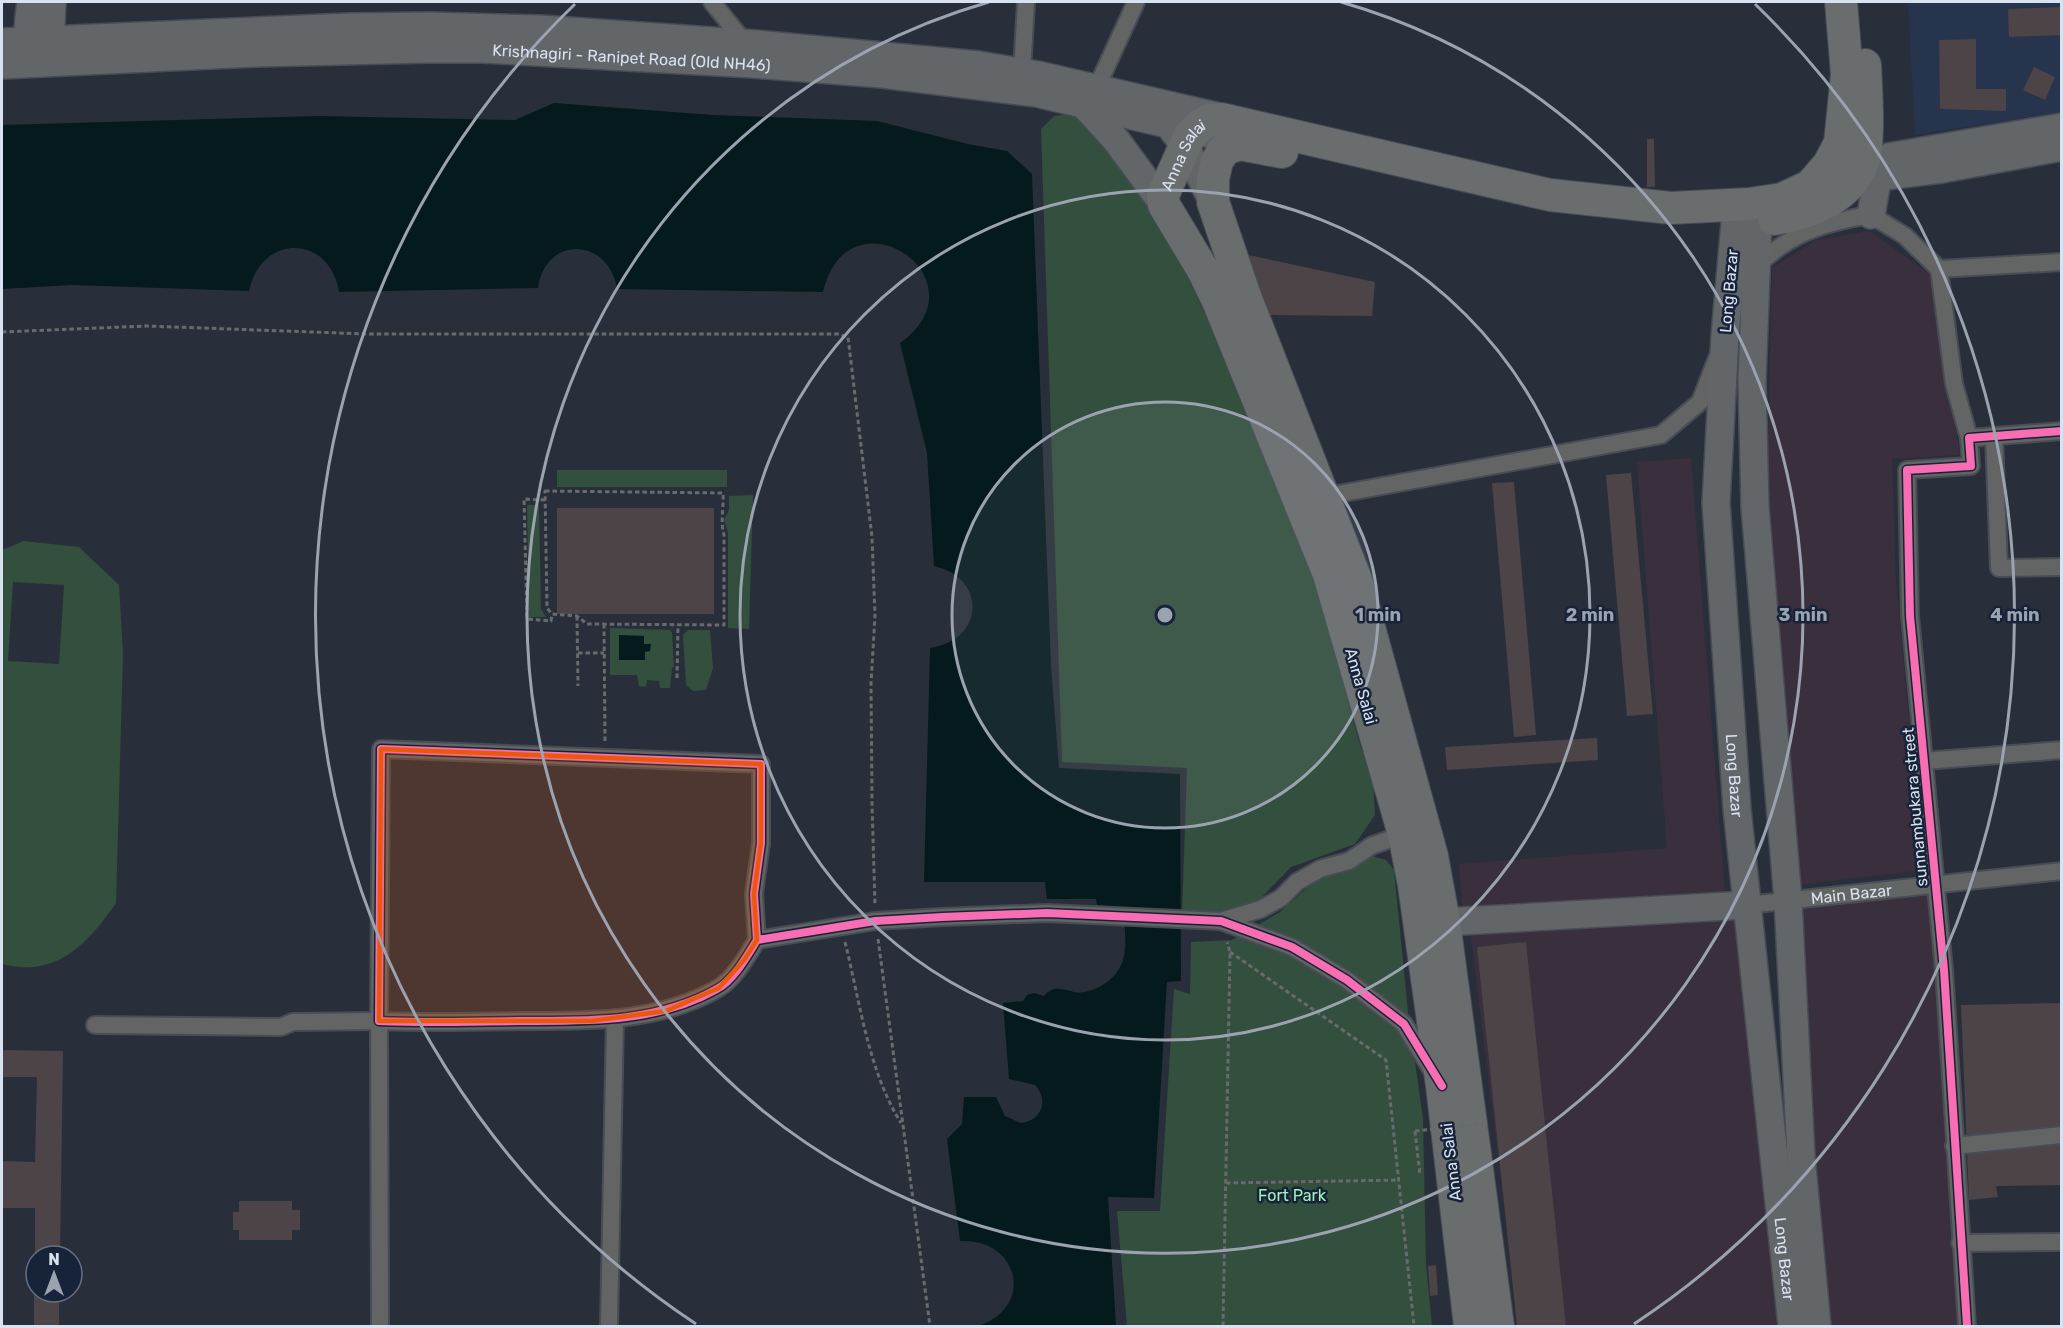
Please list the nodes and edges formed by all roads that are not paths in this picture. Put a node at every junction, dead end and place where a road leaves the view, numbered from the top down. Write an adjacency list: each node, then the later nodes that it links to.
1 (31, 2): 9 (main road)
2 (52, 2): 9 (main road)
3 (712, 2): 8 (street)
4 (1026, 2): 11 (street)
5 (1136, 2): 12 (street)
6 (1841, 2): 17 (highway)
7 (1860, 2): 17 (highway)
8 (745, 43): 9 (main road, Krishnagiri - Ranipet Road (Old NH46)); 11 (main road, Krishnagiri - Ranipet Road (Old NH46))
9 (30, 46): 10 (main road, Krishnagiri - Ranipet Road (Old NH46)); 12 (main road, Krishnagiri - Ranipet Road (Old NH46))
10 (2, 65)
11 (1022, 72): 12 (main road, Krishnagiri - Ranipet Road (Old NH46))
12 (1090, 97): 14 (main road, Krishnagiri - Ranipet Road (Old NH46)); 15 (main road); 19 (main road)
13 (2061, 127): 17 (main road)
14 (1247, 133): 15 (highway, Anna Salai); 17 (highway); 18 (highway, Anna Salai); 21 (highway)
15 (1183, 135): 18 (main road); 19 (highway, Anna Salai)
16 (2061, 147): 17 (main road)
17 (1853, 171): 20 (main road); 21 (highway)
18 (1213, 202): 29 (highway, Anna Salai)
19 (1164, 205): 33 (highway, Anna Salai)
20 (1871, 215): 23 (street); 24 (street)
21 (1747, 223): 23 (main road); 25 (main road, Long Bazar)
22 (2061, 262): 24 (street)
23 (1755, 267): 25 (street); 36 (main road)
24 (1939, 269): 28 (street)
25 (1725, 336): 29 (street); 37 (main road, Long Bazar)
26 (2061, 431): 27 (street)
27 (1994, 436): 28 (street); 30 (street)
28 (1969, 438): 32 (street, sunnambukara street)
29 (1322, 497): 39 (highway, Anna Salai)
30 (2061, 567)
31 (2061, 750): 32 (street)
32 (1924, 761): 35 (street, sunnambukara street)
33 (1404, 834): 38 (street); 44 (highway, Anna Salai)
34 (2061, 871): 35 (street, Main Bazar)
35 (1936, 884): 36 (street, Main Bazar); 46 (street, sunnambukara street)
36 (1788, 900): 37 (street, Main Bazar); 54 (main road)
37 (1747, 905): 39 (main road); 53 (main road, Long Bazar)
38 (1221, 921): 40 (street); 44 (street)
39 (1444, 922): 52 (highway, Anna Salai)
40 (757, 940): 41 (street); 42 (street)
41 (615, 1018): 42 (street); 50 (street)
42 (379, 1022): 43 (street); 49 (street)
43 (95, 1025)
44 (1442, 1086): 51 (highway, Anna Salai)
45 (2061, 1135): 46 (street)
46 (1954, 1146): 48 (street, sunnambukara street)
47 (2061, 1242): 48 (street)
48 (1960, 1243): 55 (street, sunnambukara street)
49 (380, 1326)
50 (609, 1326)
51 (1470, 1326)
52 (1498, 1326)
53 (1792, 1326)
54 (1817, 1326)
55 (1966, 1326)

